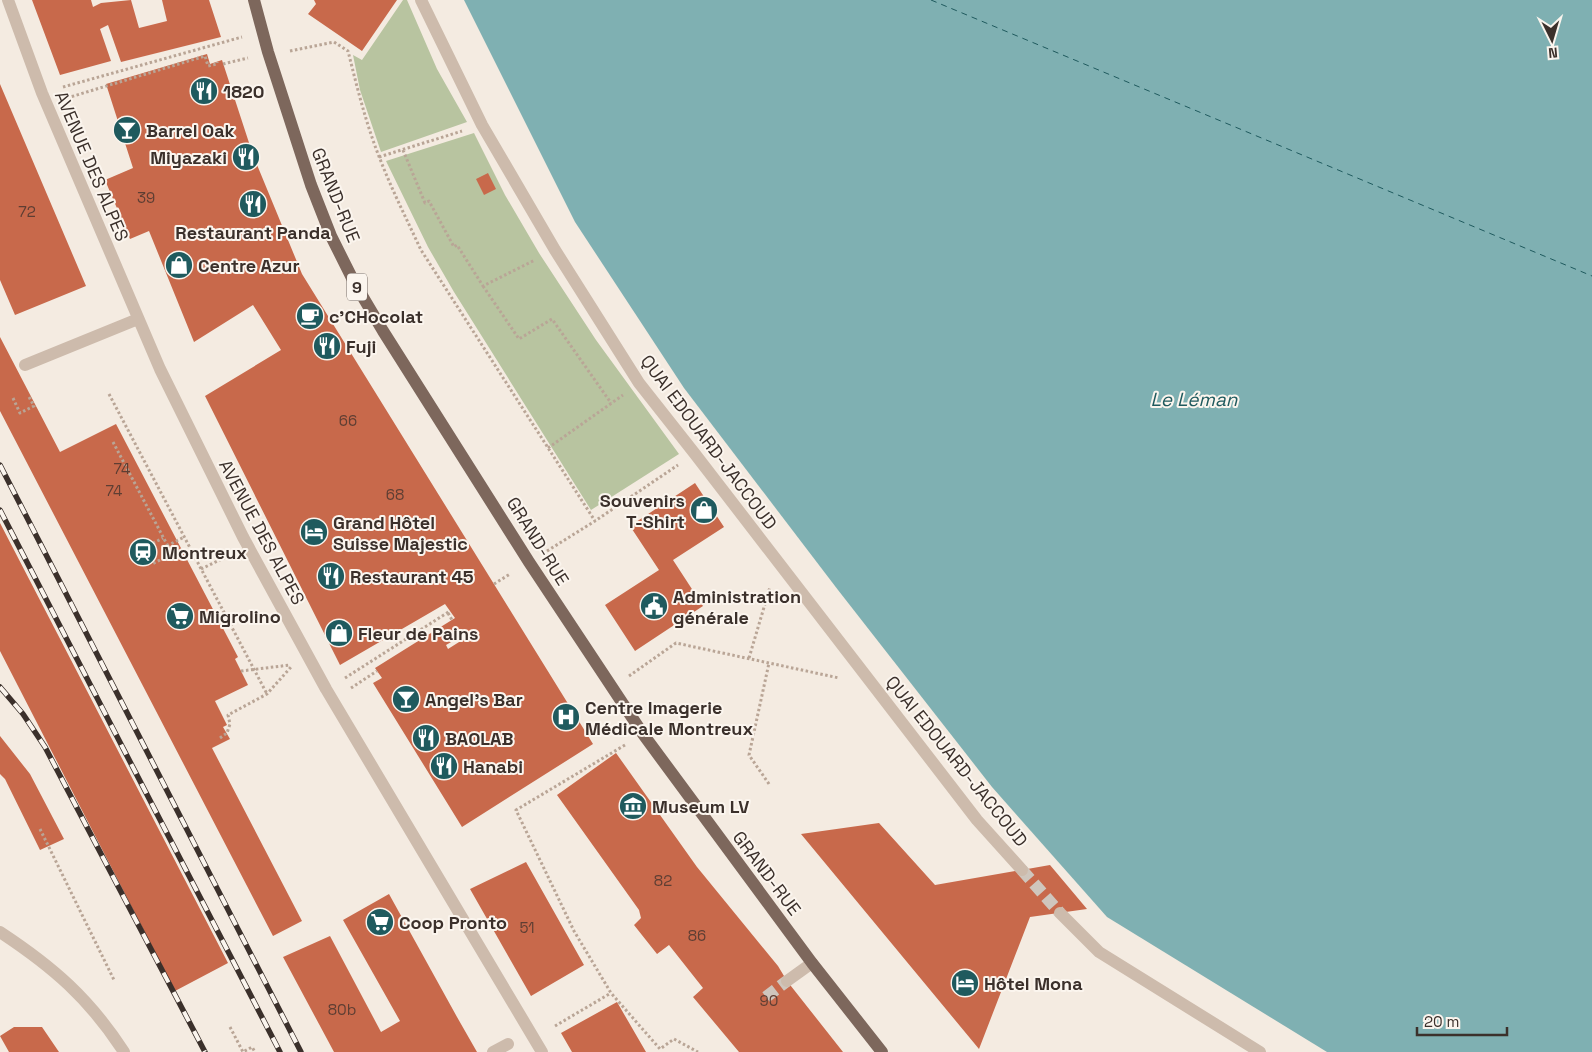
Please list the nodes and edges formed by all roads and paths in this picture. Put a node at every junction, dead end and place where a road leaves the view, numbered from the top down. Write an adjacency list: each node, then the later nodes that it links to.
1 (8, 0): 14 (street, AVENUE DES ALPES)
2 (254, 0): 4 (main road, GRAND-RUE / 9)
3 (421, 0): 9 (street, QUAI EDOUARD-JACCOUD)
4 (262, 32): 5 (main road, GRAND-RUE / 9); 7 (path)
5 (269, 56): 11 (path); 31 (main road, GRAND-RUE / 9)
6 (217, 62): 8 (path)
7 (61, 87)
8 (65, 98)
9 (482, 125): 10 (path); 12 (street, QUAI EDOUARD-JACCOUD)
10 (403, 150): 11 (path); 13 (path)
11 (379, 157): 22 (path)
12 (556, 250): 13 (path); 16 (street, QUAI EDOUARD-JACCOUD)
13 (483, 286): 20 (path)
14 (138, 319): 15 (street); 62 (street, AVENUE DES ALPES)
15 (25, 365)
16 (639, 383): 20 (path); 23 (street, QUAI EDOUARD-JACCOUD)
17 (109, 394): 25 (path)
18 (28, 395): 19 (path)
19 (13, 398)
20 (611, 403): 22 (path)
21 (113, 442): 32 (path)
22 (548, 448): 24 (path)
23 (695, 454): 24 (path); 30 (street, QUAI EDOUARD-JACCOUD)
24 (595, 521): 31 (path)
25 (184, 537): 27 (path); 33 (path)
26 (163, 538): 28 (path)
27 (167, 546)
28 (144, 548)
29 (231, 555): 33 (path)
30 (778, 561): 35 (path); 41 (street, QUAI EDOUARD-JACCOUD)
31 (529, 562): 43 (main road, GRAND-RUE / 9)
32 (152, 564)
33 (201, 569): 37 (path)
34 (452, 620): 40 (path)
35 (749, 658): 36 (path); 43 (path)
36 (769, 663): 41 (path); 47 (path)
37 (255, 670): 38 (path); 44 (path); 44 (path)
38 (241, 671)
39 (377, 672): 42 (path)
40 (345, 678)
41 (874, 685): 49 (street, QUAI EDOUARD-JACCOUD)
42 (351, 688)
43 (613, 689): 45 (main road, GRAND-RUE / 9)
44 (267, 694): 46 (path)
45 (643, 734): 52 (main road, GRAND-RUE / 9); 55 (path)
46 (220, 738)
47 (769, 784)
48 (40, 829): 53 (path)
49 (1022, 870)
50 (1060, 913): 65 (street)
51 (0, 932): 59 (street)
52 (812, 964): 54 (street); 64 (main road, GRAND-RUE / 9)
53 (114, 980)
54 (788, 981)
55 (611, 993): 56 (path); 63 (path)
56 (555, 1026)
57 (230, 1028): 60 (path)
58 (508, 1044): 61 (street)
59 (124, 1052)
60 (255, 1052)
61 (493, 1052)
62 (542, 1052)
63 (698, 1052)
64 (882, 1052)
65 (1260, 1052)

